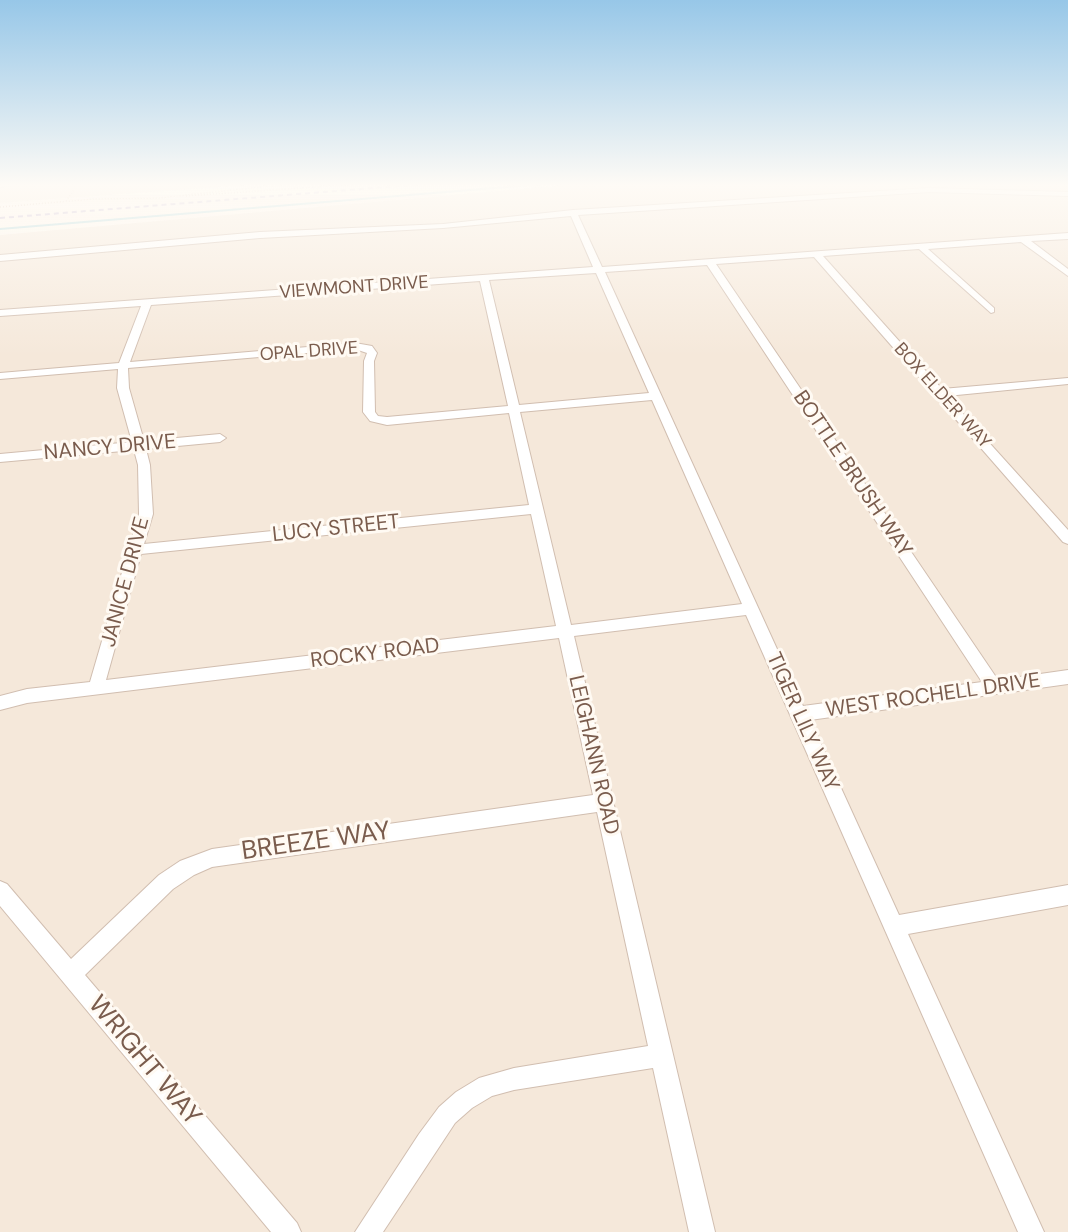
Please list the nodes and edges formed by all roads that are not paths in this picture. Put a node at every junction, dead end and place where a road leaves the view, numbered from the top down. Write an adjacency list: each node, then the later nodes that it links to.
1 (187, 241): 7 (street)
2 (587, 241): 9 (street, TIGER LILY WAY)
3 (991, 241): 5 (street, VIEWMONT DRIVE)
4 (1026, 241): 10 (street)
5 (921, 247): 6 (street, VIEWMONT DRIVE); 13 (street)
6 (816, 254): 8 (street, VIEWMONT DRIVE); 18 (street, BOX ELDER WAY)
7 (0, 258)
8 (710, 262): 9 (street, VIEWMONT DRIVE); 30 (street, BOTTLE BRUSH WAY)
9 (600, 270): 11 (street, VIEWMONT DRIVE); 19 (street, TIGER LILY WAY)
10 (1068, 273)
11 (484, 278): 12 (street, VIEWMONT DRIVE); 20 (street, LEIGHANN ROAD)
12 (147, 302): 14 (street, VIEWMONT DRIVE); 15 (street, JANICE DRIVE)
13 (991, 310)
14 (0, 313)
15 (123, 366): 16 (street, OPAL DRIVE); 20 (street, OPAL DRIVE); 22 (street, JANICE DRIVE)
16 (0, 376)
17 (1068, 381): 18 (street)
18 (939, 393): 25 (street, BOX ELDER WAY)
19 (656, 396): 20 (street, OPAL DRIVE); 27 (street, TIGER LILY WAY)
20 (515, 408): 24 (street, LEIGHANN ROAD)
21 (220, 438): 22 (street, NANCY DRIVE)
22 (138, 445): 23 (street, NANCY DRIVE); 26 (street, JANICE DRIVE)
23 (0, 458)
24 (538, 508): 26 (street, LUCY STREET); 28 (street, LEIGHANN ROAD)
25 (1068, 539)
26 (135, 550): 31 (street, JANICE DRIVE)
27 (751, 609): 28 (street, ROCKY ROAD); 33 (street, TIGER LILY WAY)
28 (565, 632): 31 (street, ROCKY ROAD); 34 (street, LEIGHANN ROAD)
29 (1068, 677): 30 (street, WEST ROCHELL DRIVE)
30 (994, 687): 33 (street, WEST ROCHELL DRIVE)
31 (96, 688): 32 (street, ROCKY ROAD)
32 (0, 703)
33 (798, 714): 37 (street, TIGER LILY WAY)
34 (604, 802): 38 (street, BREEZE WAY); 39 (street, LEIGHANN ROAD)
35 (0, 891): 38 (street, WRIGHT WAY)
36 (1068, 895): 37 (street)
37 (893, 926): 43 (street, TIGER LILY WAY)
38 (70, 975): 40 (street, WRIGHT WAY)
39 (661, 1055): 41 (street); 42 (street, LEIGHANN ROAD)
40 (288, 1232)
41 (368, 1232)
42 (702, 1232)
43 (1031, 1232)

